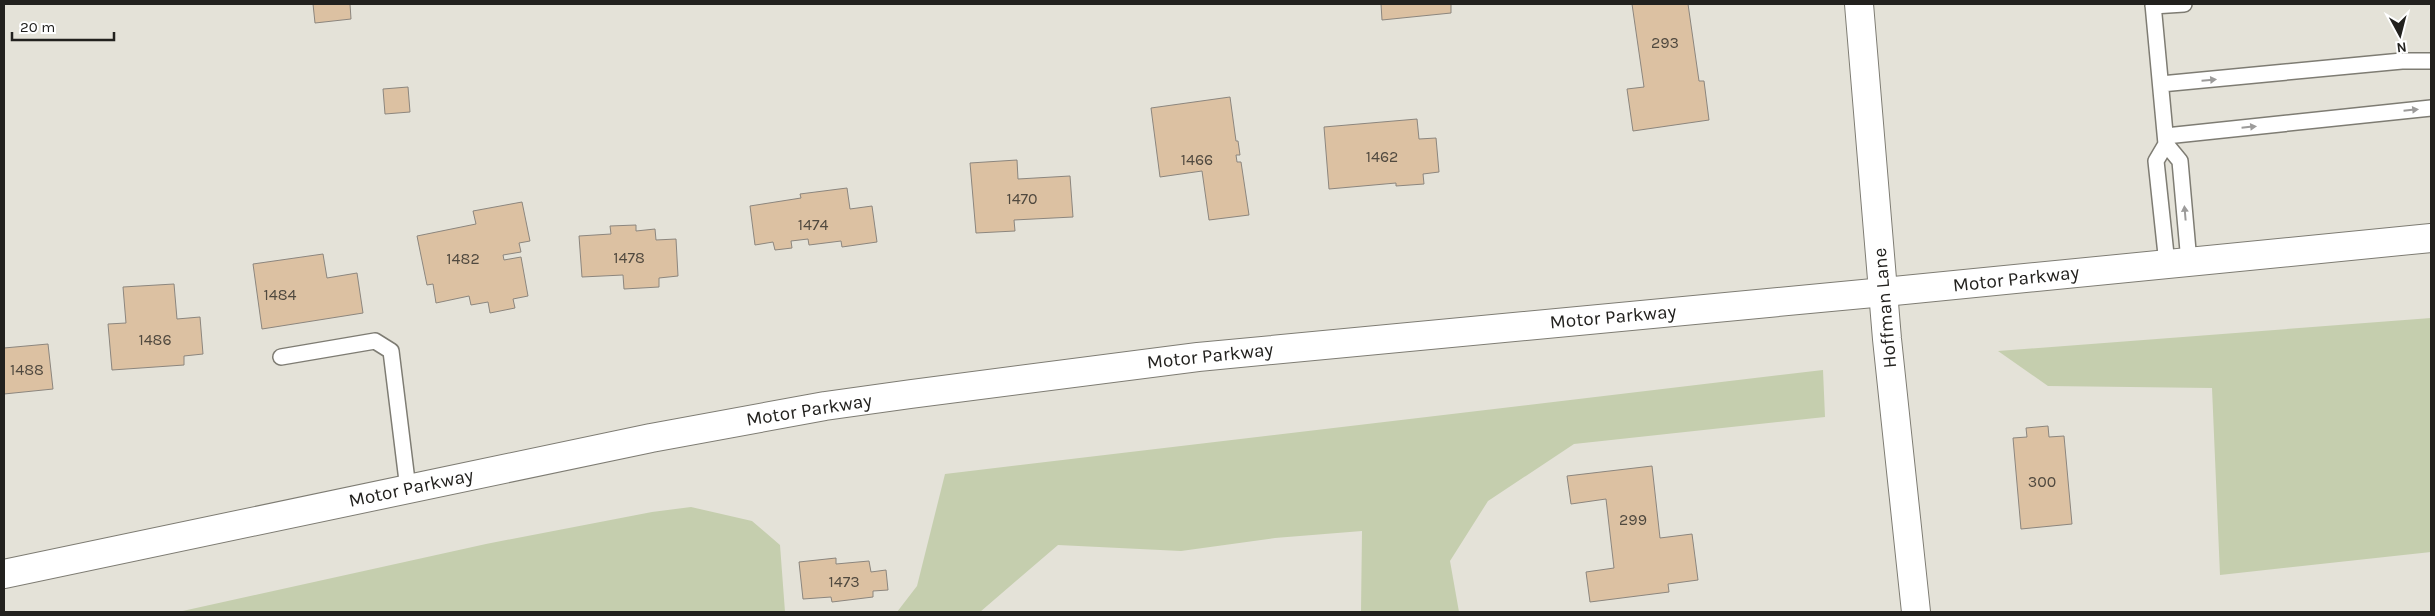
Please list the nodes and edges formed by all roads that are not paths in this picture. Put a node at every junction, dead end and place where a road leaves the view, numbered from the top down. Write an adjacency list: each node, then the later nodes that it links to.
1 (1859, 4): 10 (main road, Hoffman Lane)
2 (2184, 4): 3 (lane)
3 (2153, 5): 5 (lane)
4 (2431, 61): 5 (lane, one-way to 4)
5 (2161, 84): 7 (lane)
6 (2431, 108): 7 (lane, one-way to 6)
7 (2166, 140): 9 (lane, one-way to 7); 9 (lane)
8 (2431, 238): 9 (main road, Motor Parkway)
9 (2178, 263): 10 (main road, Motor Parkway)
10 (1884, 292): 12 (main road, Motor Parkway); 14 (main road, Hoffman Lane)
11 (281, 357): 12 (lane)
12 (408, 489): 13 (main road, Motor Parkway)
13 (4, 574)
14 (1916, 612)

